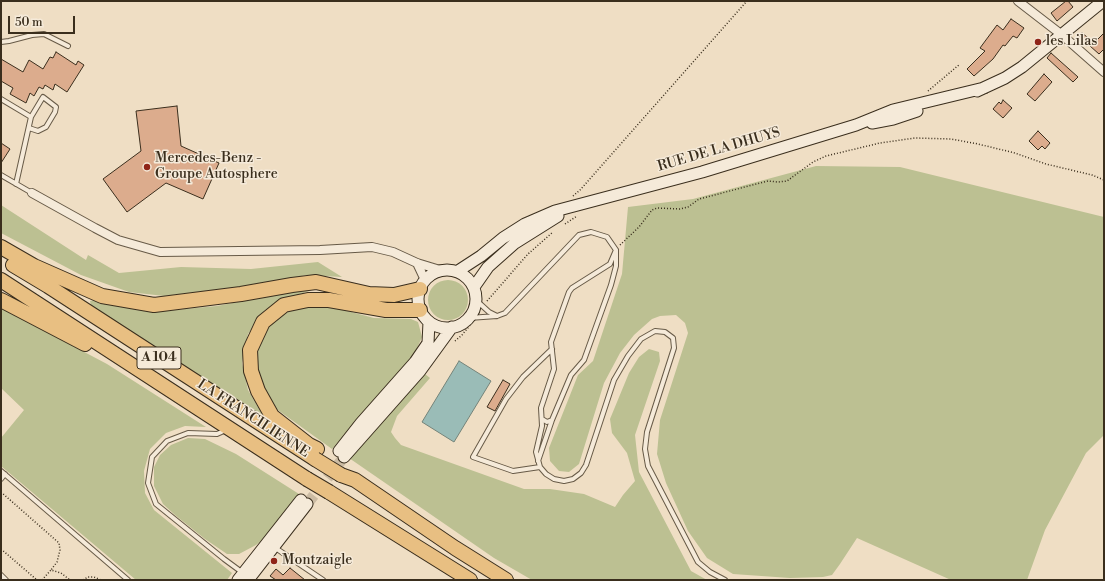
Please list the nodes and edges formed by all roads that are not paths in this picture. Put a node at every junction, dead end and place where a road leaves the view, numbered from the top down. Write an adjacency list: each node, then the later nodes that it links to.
1 (1018, 1): 3 (street)
2 (1103, 1): 3 (street, RUE DE LA DHUYS)
3 (1062, 35): 6 (street); 13 (street, RUE DE LA DHUYS)
4 (1, 42): 5 (lane)
5 (68, 46)
6 (1104, 72)
7 (1, 99): 8 (lane)
8 (31, 117): 9 (lane); 9 (lane)
9 (29, 128): 11 (lane)
10 (1, 175): 11 (lane)
11 (16, 184): 12 (lane)
12 (32, 193): 17 (street)
13 (575, 204): 19 (street, RUE DE LA DHUYS); 22 (street, RUE DE LA DHUYS)
14 (1, 247): 21 (highway)
15 (616, 250): 26 (lane); 30 (lane); 33 (lane)
16 (1, 258): 35 (highway, LA FRANCILIENNE / A 104)
17 (417, 263): 18 (street); 21 (street)
18 (440, 270): 19 (street); 21 (street)
19 (458, 271): 22 (street)
20 (1, 280): 31 (highway, LA FRANCILIENNE / A 104)
21 (422, 284): 25 (street)
22 (474, 287): 24 (street)
23 (1, 300): 31 (highway)
24 (480, 303): 26 (lane); 27 (street)
25 (420, 310): 28 (street); 35 (highway)
26 (497, 316): 27 (lane)
27 (472, 318): 29 (street)
28 (429, 322): 29 (street); 37 (street)
29 (452, 328): 37 (street)
30 (552, 349): 32 (lane); 38 (lane)
31 (113, 352): 34 (highway, LA FRANCILIENNE / A 104)
32 (542, 419): 33 (lane); 36 (lane)
33 (552, 420): 36 (lane)
34 (228, 429): 44 (lane); 48 (highway, LA FRANCILIENNE / A 104, bridge)
35 (318, 456): 37 (highway)
36 (538, 461): 38 (lane)
37 (342, 463): 49 (highway)
38 (540, 467): 50 (lane)
39 (1, 471): 40 (lane)
40 (6, 474): 41 (lane); 46 (lane)
41 (1, 479)
42 (274, 547): 44 (street); 44 (street); 47 (lane)
43 (1, 575): 45 (lane)
44 (243, 578)
45 (6, 580)
46 (128, 580)
47 (323, 580)
48 (470, 580)
49 (506, 580)
50 (725, 580)

